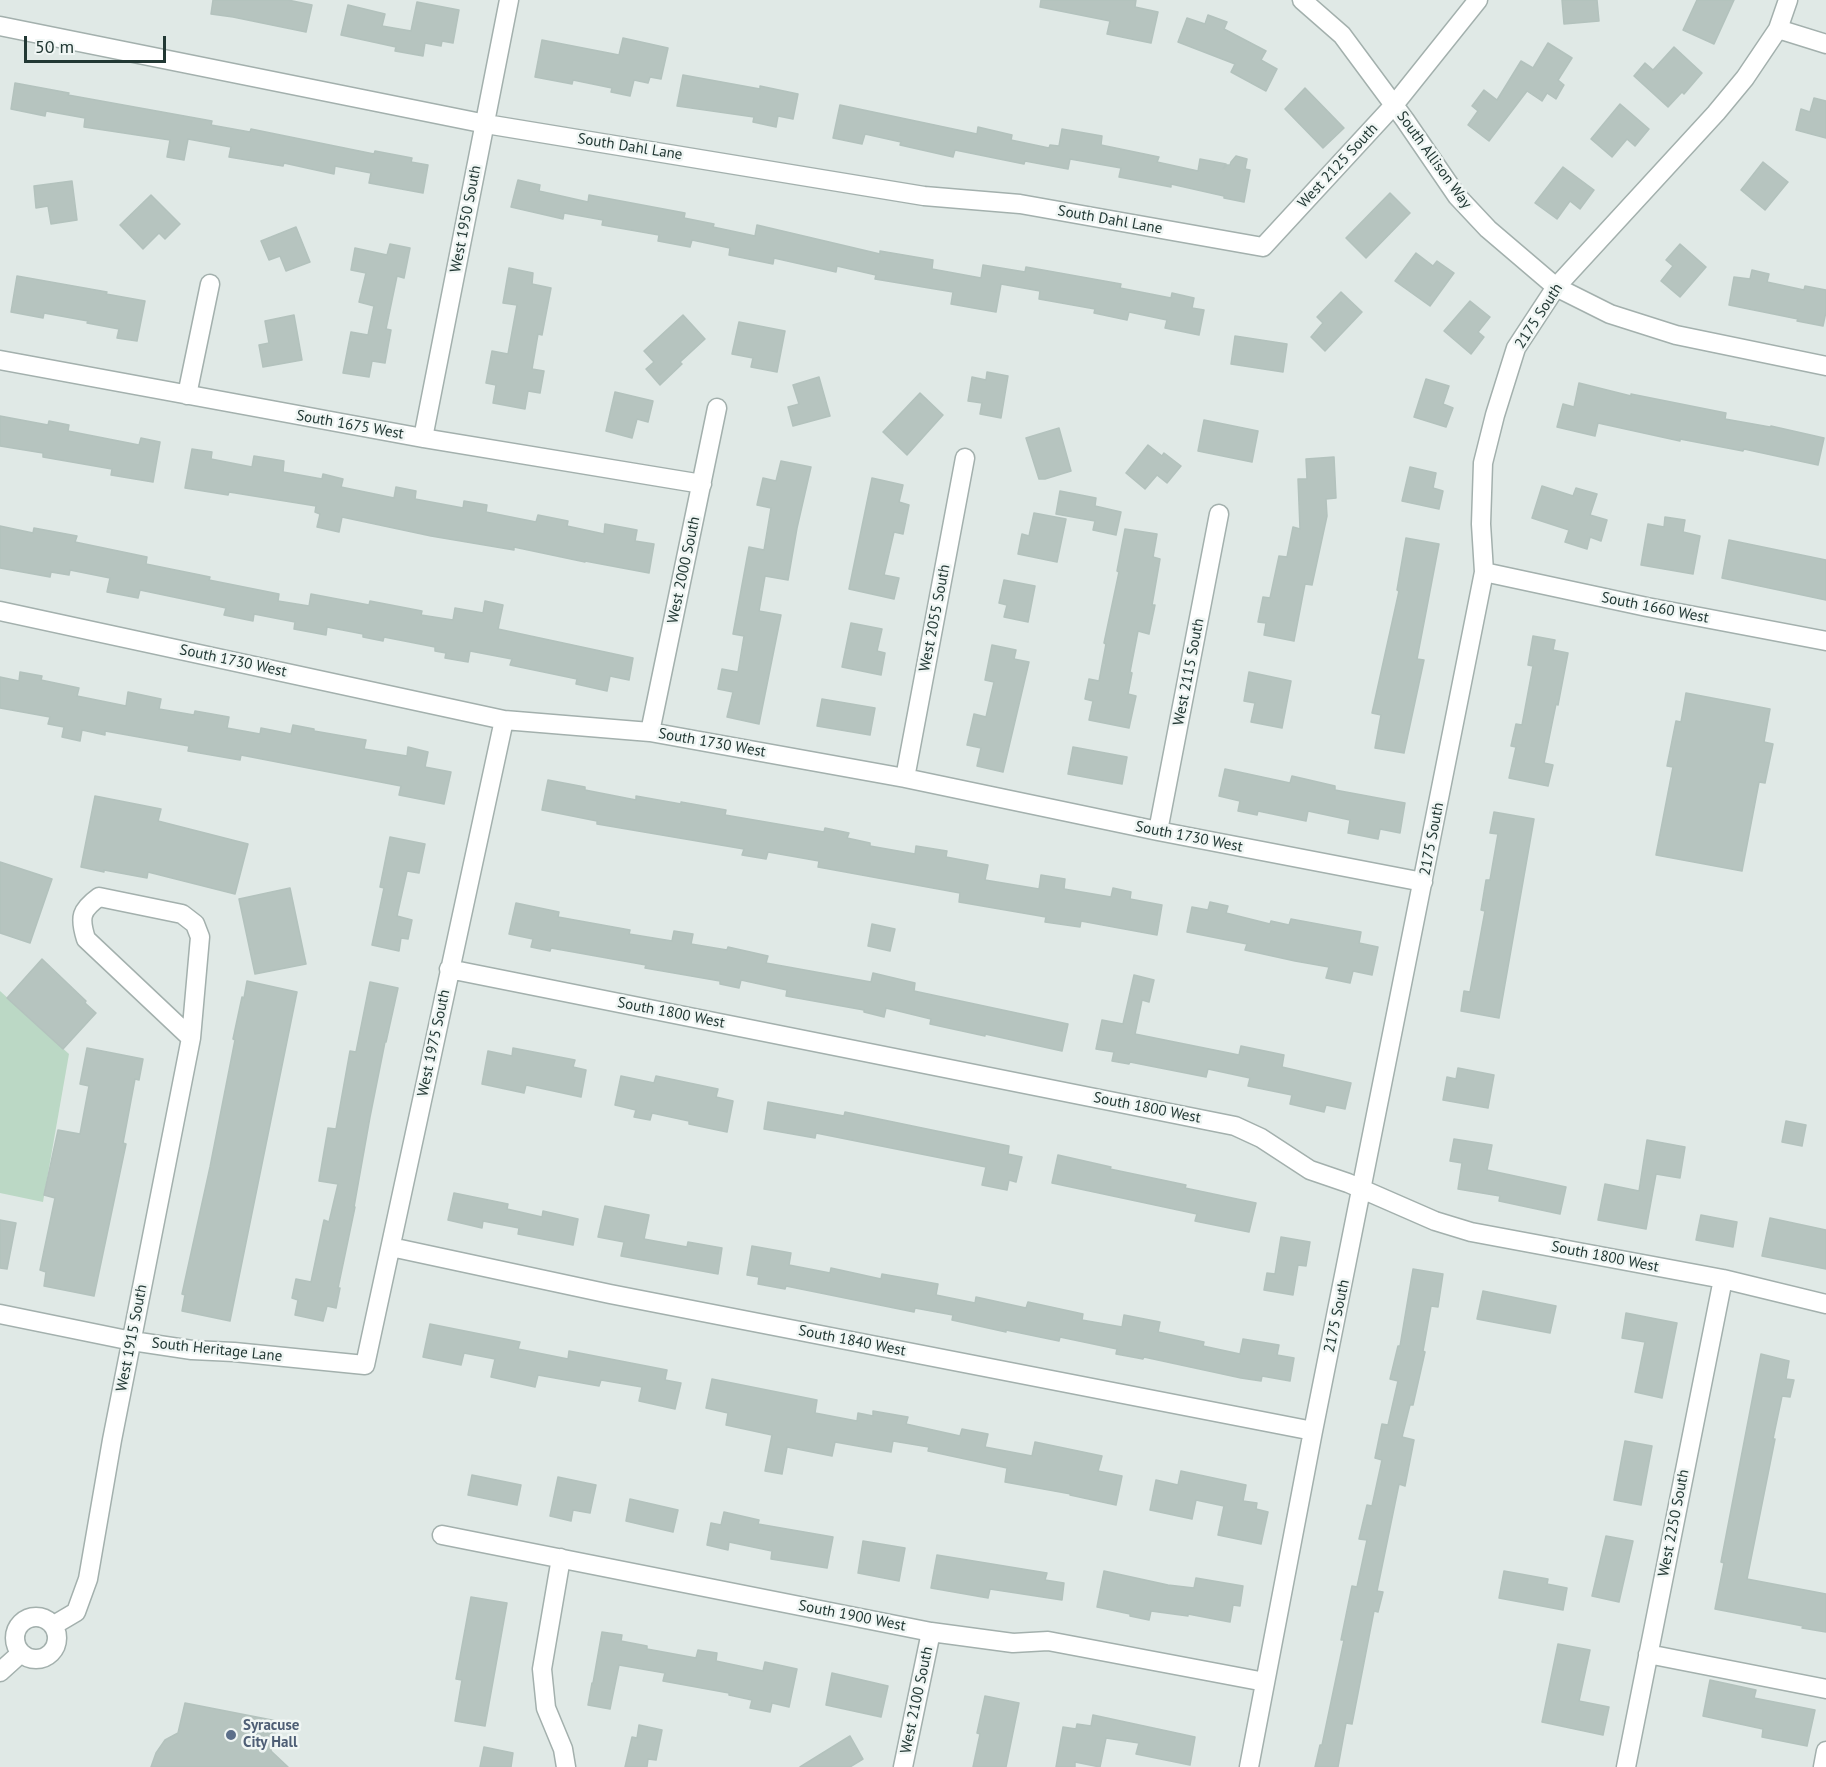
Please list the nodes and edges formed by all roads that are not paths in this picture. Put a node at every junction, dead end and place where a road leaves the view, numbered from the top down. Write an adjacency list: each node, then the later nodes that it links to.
1 (509, 0): 9 (street, West 1950 South)
2 (1302, 0): 8 (street, South Allison Way)
3 (1478, 0): 8 (street, West 2125 South)
4 (1788, 0): 6 (street, 2175 South)
5 (0, 26): 9 (street, South Dahl Lane)
6 (1778, 29): 7 (street); 12 (street, 2175 South)
7 (1826, 44)
8 (1394, 105): 10 (street, West 2125 South); 12 (street, South Allison Way)
9 (486, 124): 10 (street, South Dahl Lane); 17 (street, West 1950 South)
10 (1263, 247)
11 (210, 284): 15 (street)
12 (1556, 287): 14 (street, South Allison Way); 21 (street, 2175 South)
13 (0, 360): 15 (street, South 1675 West)
14 (1826, 366)
15 (187, 395): 17 (street, South 1675 West)
16 (717, 408): 19 (street, West 2000 South)
17 (423, 438): 19 (street, South 1675 West)
18 (965, 458): 26 (street, West 2055 South)
19 (702, 484): 25 (street, West 2000 South)
20 (1219, 514): 27 (street, West 2115 South)
21 (1485, 572): 23 (street, South 1660 West); 28 (street, 2175 South)
22 (0, 611): 24 (street, South 1730 West)
23 (1826, 641)
24 (504, 720): 25 (street, South 1730 West); 29 (street, West 1975 South)
25 (650, 732): 26 (street, South 1730 West)
26 (905, 778): 27 (street, South 1730 West)
27 (1158, 831): 28 (street, South 1730 West)
28 (1423, 882): 31 (street, 2175 South)
29 (449, 969): 31 (street, South 1800 West); 32 (street, West 1975 South)
30 (191, 1038): 30 (street, West 1915 South); 36 (street, West 1915 South)
31 (1362, 1189): 33 (street, South 1800 West); 38 (street, 2175 South)
32 (391, 1247): 37 (street, West 1975 South); 38 (street, South 1840 West)
33 (1723, 1279): 34 (street, South 1800 West); 44 (street, West 2250 South)
34 (1826, 1304)
35 (0, 1314): 36 (street, South Heritage Lane)
36 (132, 1341): 37 (street, South Heritage Lane); 41 (street, West 1915 South)
37 (366, 1365)
38 (1313, 1431): 46 (street, 2175 South)
39 (442, 1535): 40 (street, South 1900 West)
40 (561, 1558): 42 (street, South 1900 West); 49 (street)
41 (54, 1625): 43 (street); 43 (street)
42 (931, 1632): 46 (street, South 1900 West); 50 (street, West 2100 South)
43 (21, 1653): 45 (street)
44 (1648, 1654): 47 (street); 52 (street, West 2250 South)
45 (0, 1672)
46 (1265, 1682): 51 (street, 2175 South)
47 (1826, 1689)
48 (1826, 1751): 53 (street)
49 (567, 1767)
50 (903, 1767)
51 (1249, 1767)
52 (1626, 1767)
53 (1823, 1767)

